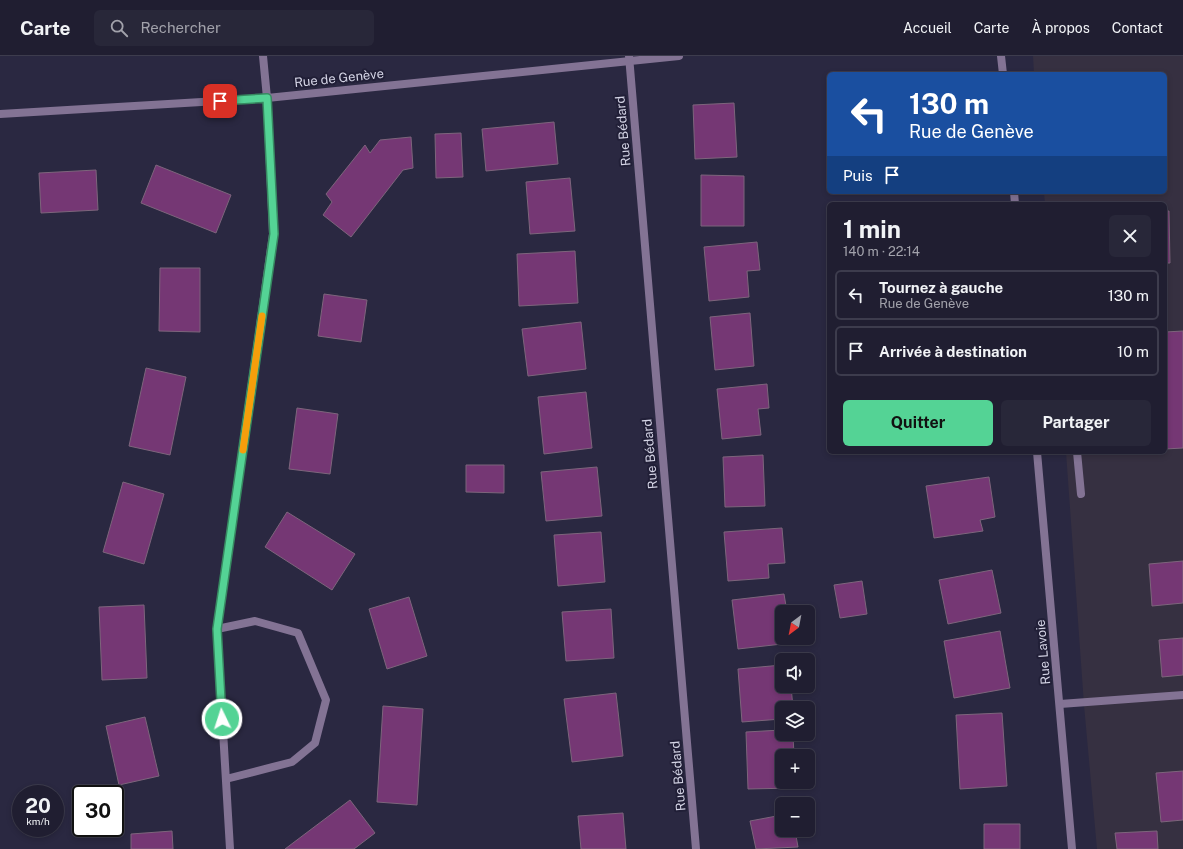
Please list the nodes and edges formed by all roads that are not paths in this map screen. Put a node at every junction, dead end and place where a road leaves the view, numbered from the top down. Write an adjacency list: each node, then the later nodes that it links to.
1 (263, 56): 6 (street)
2 (679, 56): 4 (street, Rue de Genève)
3 (1001, 56): 5 (street)
4 (629, 58): 6 (street, Rue de Genève); 16 (street, Rue Bédard)
5 (1003, 72)
6 (267, 98): 7 (street, Rue de Genève); 11 (street)
7 (0, 114)
8 (1037, 454): 13 (street, Rue Lavoie)
9 (1077, 454): 10 (street)
10 (1081, 494)
11 (217, 629): 14 (street); 14 (street)
12 (1183, 695): 13 (street)
13 (1060, 704): 17 (street, Rue Lavoie)
14 (226, 779): 15 (street)
15 (230, 849)
16 (696, 849)
17 (1072, 849)

